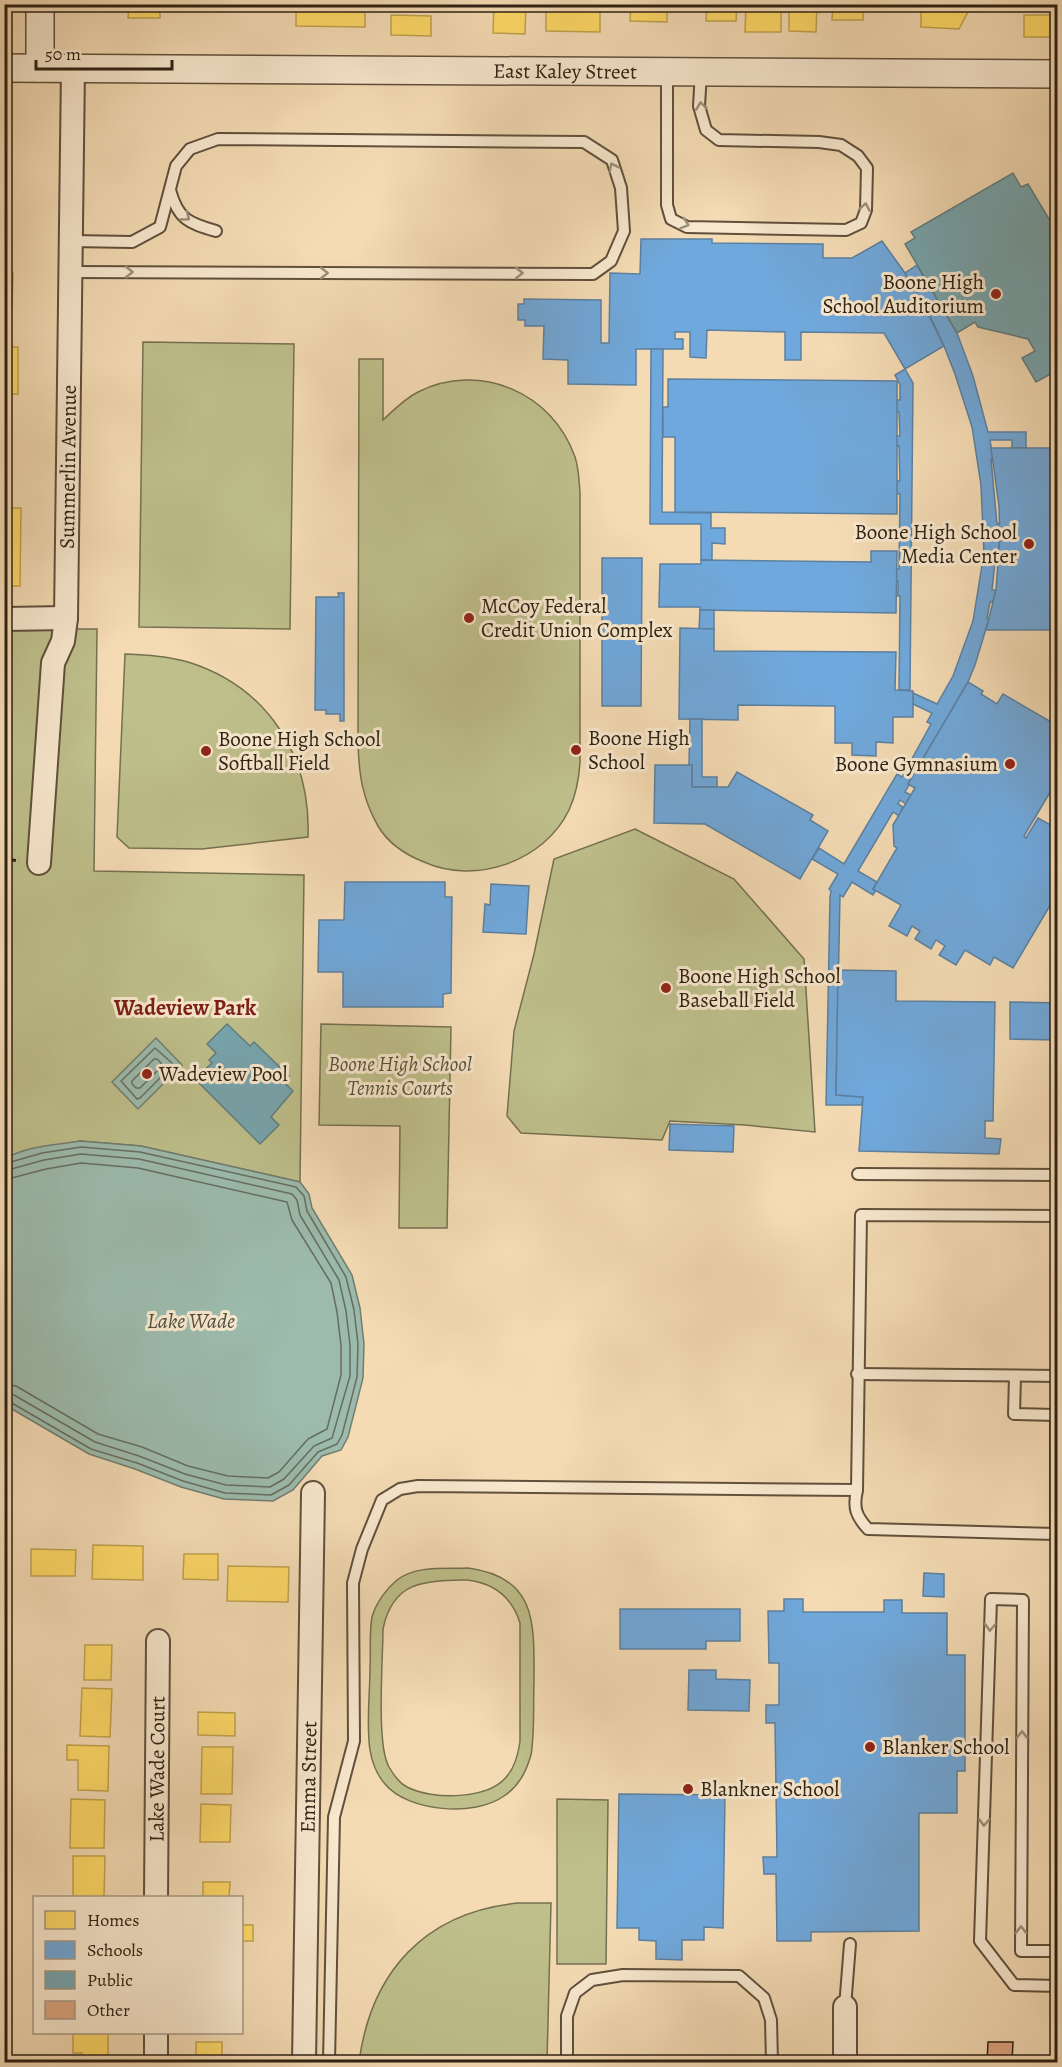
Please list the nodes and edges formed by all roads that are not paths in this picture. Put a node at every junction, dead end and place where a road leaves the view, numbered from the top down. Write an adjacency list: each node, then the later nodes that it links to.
1 (40, 4): 3 (street)
2 (4, 68): 3 (street)
3 (40, 68): 4 (street, East Kaley Street)
4 (73, 68): 5 (street, East Kaley Street); 10 (street, Summerlin Avenue)
5 (667, 72): 6 (street, East Kaley Street); 6 (lane, one-way to 6)
6 (701, 72): 7 (street, East Kaley Street)
7 (1058, 74)
8 (170, 190): 9 (lane, one-way to 9); 10 (lane); 11 (lane, one-way to 8)
9 (216, 231)
10 (71, 241): 11 (street, Summerlin Avenue)
11 (70, 272): 12 (street, Summerlin Avenue)
12 (66, 618): 13 (street); 14 (street, Summerlin Avenue)
13 (4, 619)
14 (39, 863)
15 (858, 1174): 16 (lane)
16 (1058, 1176)
17 (1058, 1216): 18 (lane)
18 (857, 1374): 19 (lane); 21 (lane)
19 (1015, 1376): 20 (lane); 21 (lane)
20 (1058, 1376)
21 (857, 1490): 32 (lane)
22 (313, 1492): 31 (street, Emma Street)
23 (158, 1641): 24 (street, Lake Wade Court)
24 (156, 1896)
25 (850, 1944): 28 (lane)
26 (1058, 1951): 27 (lane, one-way to 27)
27 (1058, 1986)
28 (845, 2007): 35 (street)
29 (156, 2034): 30 (street)
30 (156, 2062)
31 (304, 2062)
32 (329, 2062)
33 (567, 2062): 34 (lane)
34 (772, 2062)
35 (845, 2062)

